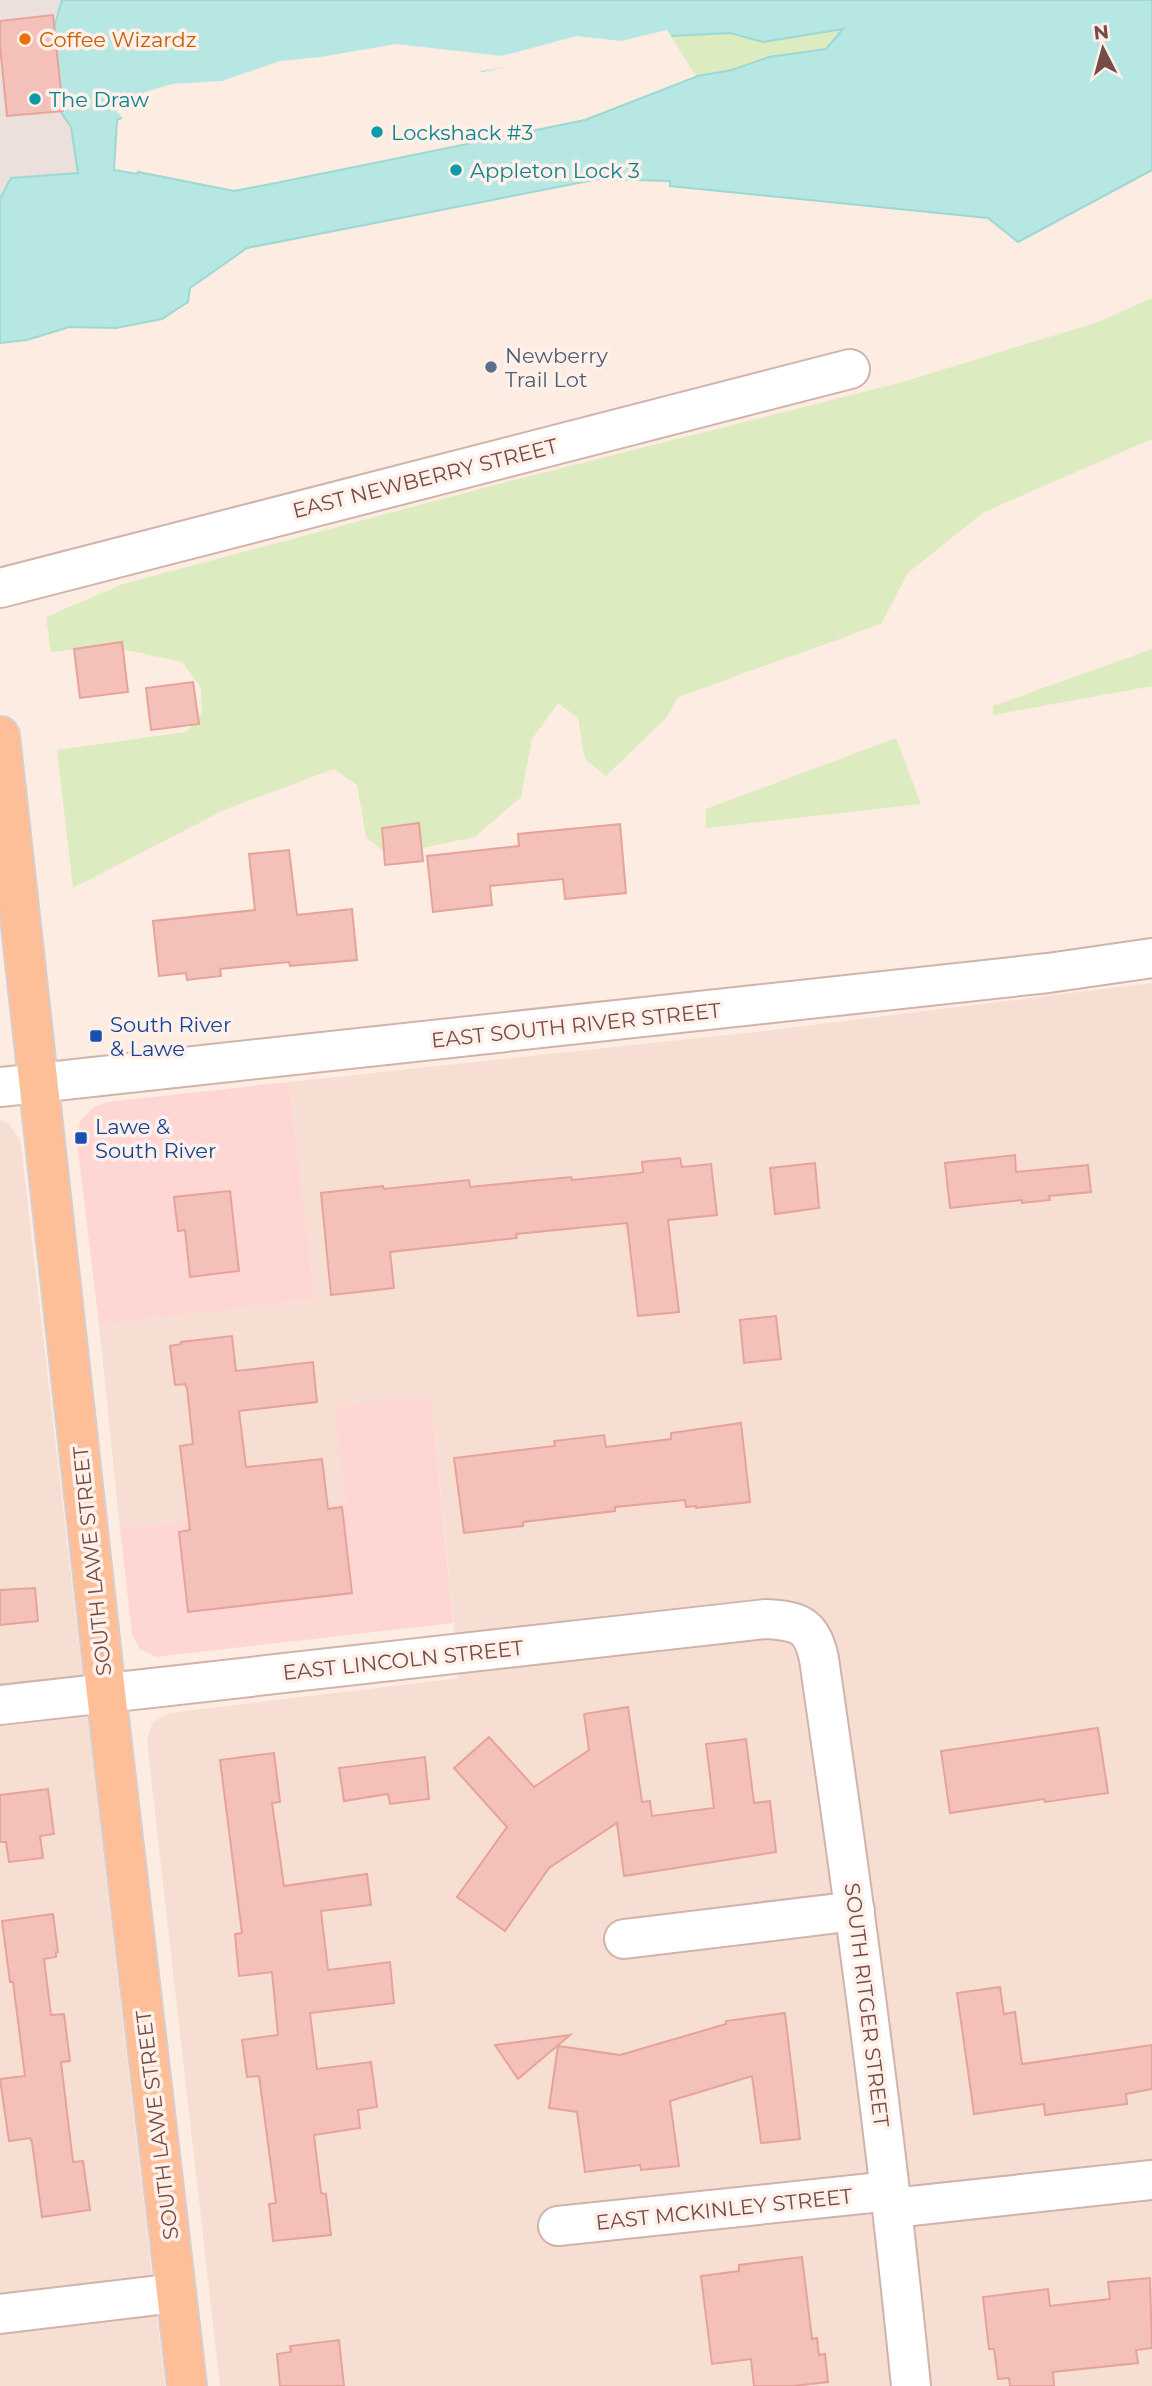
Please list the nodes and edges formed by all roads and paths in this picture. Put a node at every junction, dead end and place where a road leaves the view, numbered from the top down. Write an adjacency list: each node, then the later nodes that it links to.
1 (850, 369): 2 (street, EAST NEWBERRY STREET)
2 (0, 588)
3 (0, 736): 5 (main road, SOUTH LAWE STREET)
4 (1152, 958): 5 (street, EAST SOUTH RIVER STREET)
5 (39, 1083): 6 (street, EAST SOUTH RIVER STREET); 8 (main road, SOUTH LAWE STREET)
6 (0, 1087)
7 (805, 1628): 8 (street, EAST LINCOLN STREET); 10 (street, SOUTH RITGER STREET)
8 (106, 1693): 9 (street, EAST LINCOLN STREET); 15 (main road, SOUTH LAWE STREET)
9 (0, 1705)
10 (855, 1911): 11 (street); 13 (street, SOUTH RITGER STREET)
11 (624, 1939)
12 (1152, 2180): 13 (street, EAST MCKINLEY STREET)
13 (892, 2200): 14 (street, EAST MCKINLEY STREET); 18 (street, SOUTH RITGER STREET)
14 (558, 2226)
15 (176, 2293): 16 (street); 17 (main road, SOUTH LAWE STREET)
16 (0, 2314)
17 (187, 2386)
18 (911, 2386)

